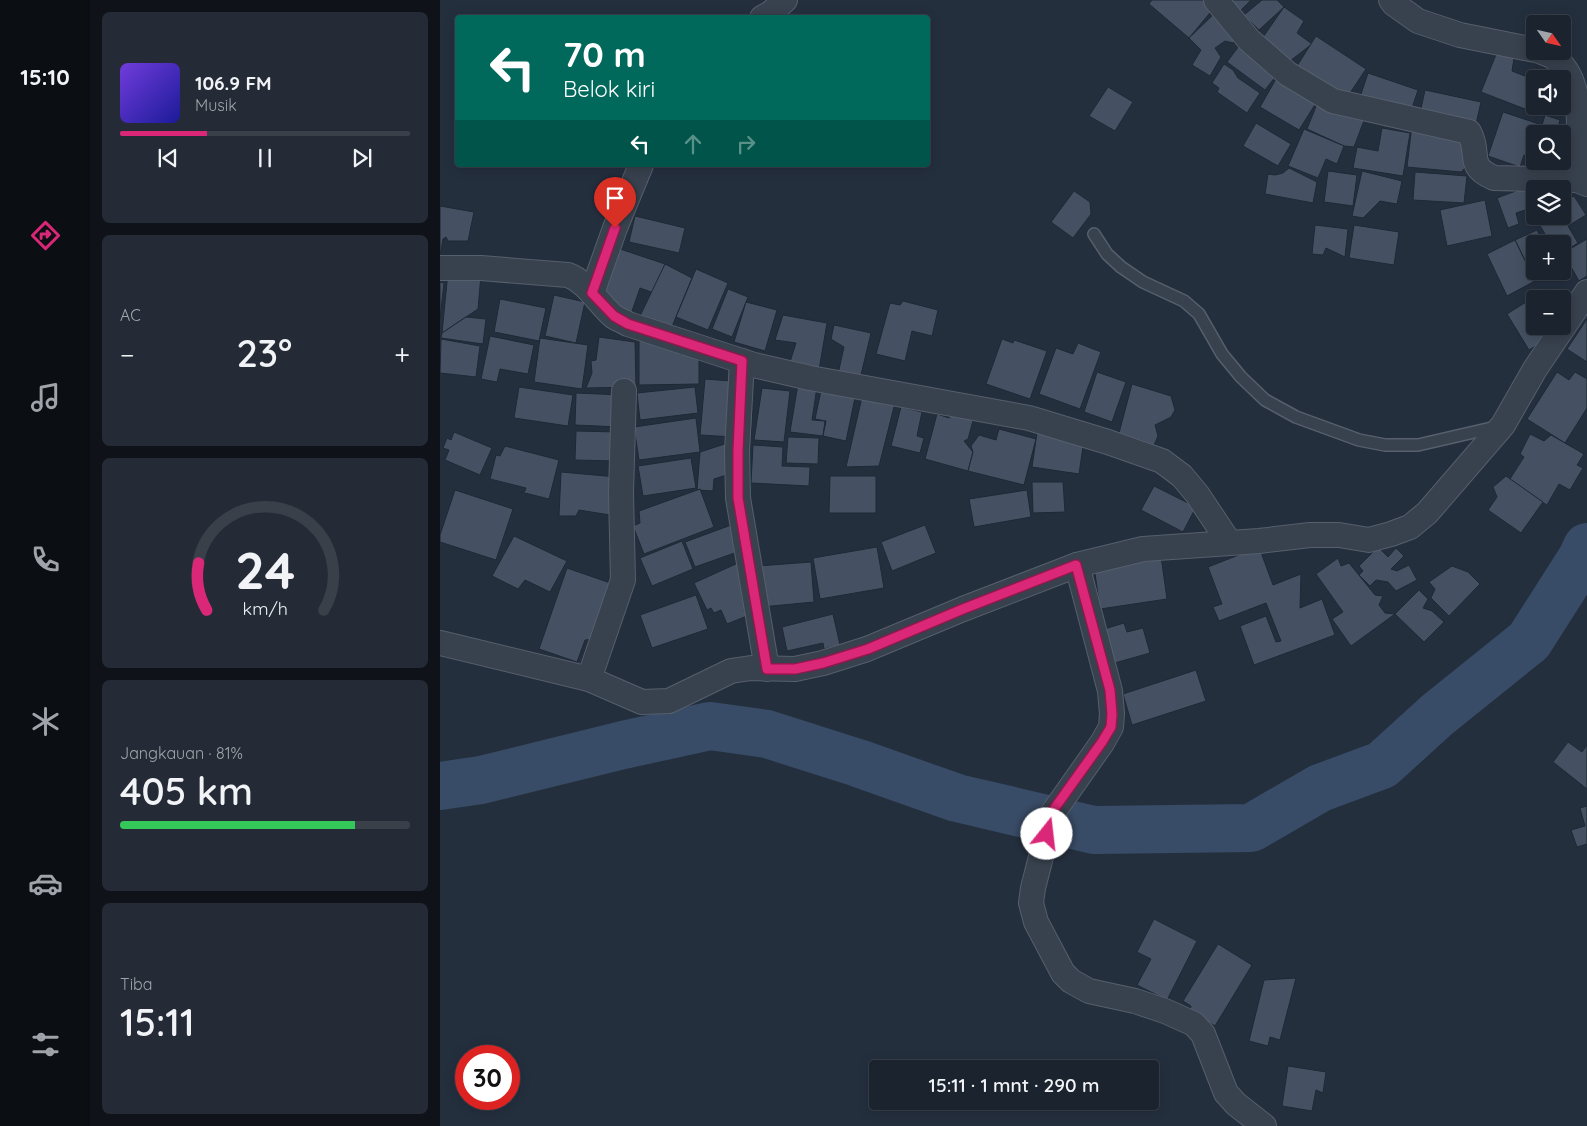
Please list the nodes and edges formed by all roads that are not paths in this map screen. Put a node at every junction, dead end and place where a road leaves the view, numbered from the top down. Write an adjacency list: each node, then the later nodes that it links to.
1 (785, 0): 4 (street)
2 (1216, 0): 8 (street)
3 (1391, 0): 5 (street)
4 (767, 15)
5 (1526, 48)
6 (1557, 60): 8 (street)
7 (640, 167): 12 (street)
8 (1582, 182)
9 (1094, 234): 15 (lane)
10 (440, 268): 12 (street)
11 (1587, 292): 15 (street)
12 (592, 293): 13 (street)
13 (742, 361): 16 (street); 19 (street)
14 (624, 391): 20 (street)
15 (1503, 426): 16 (street)
16 (1229, 542): 17 (street)
17 (1076, 565): 19 (street); 21 (street)
18 (440, 643): 20 (street)
19 (767, 669): 20 (street)
20 (589, 679)
21 (1264, 1126)

